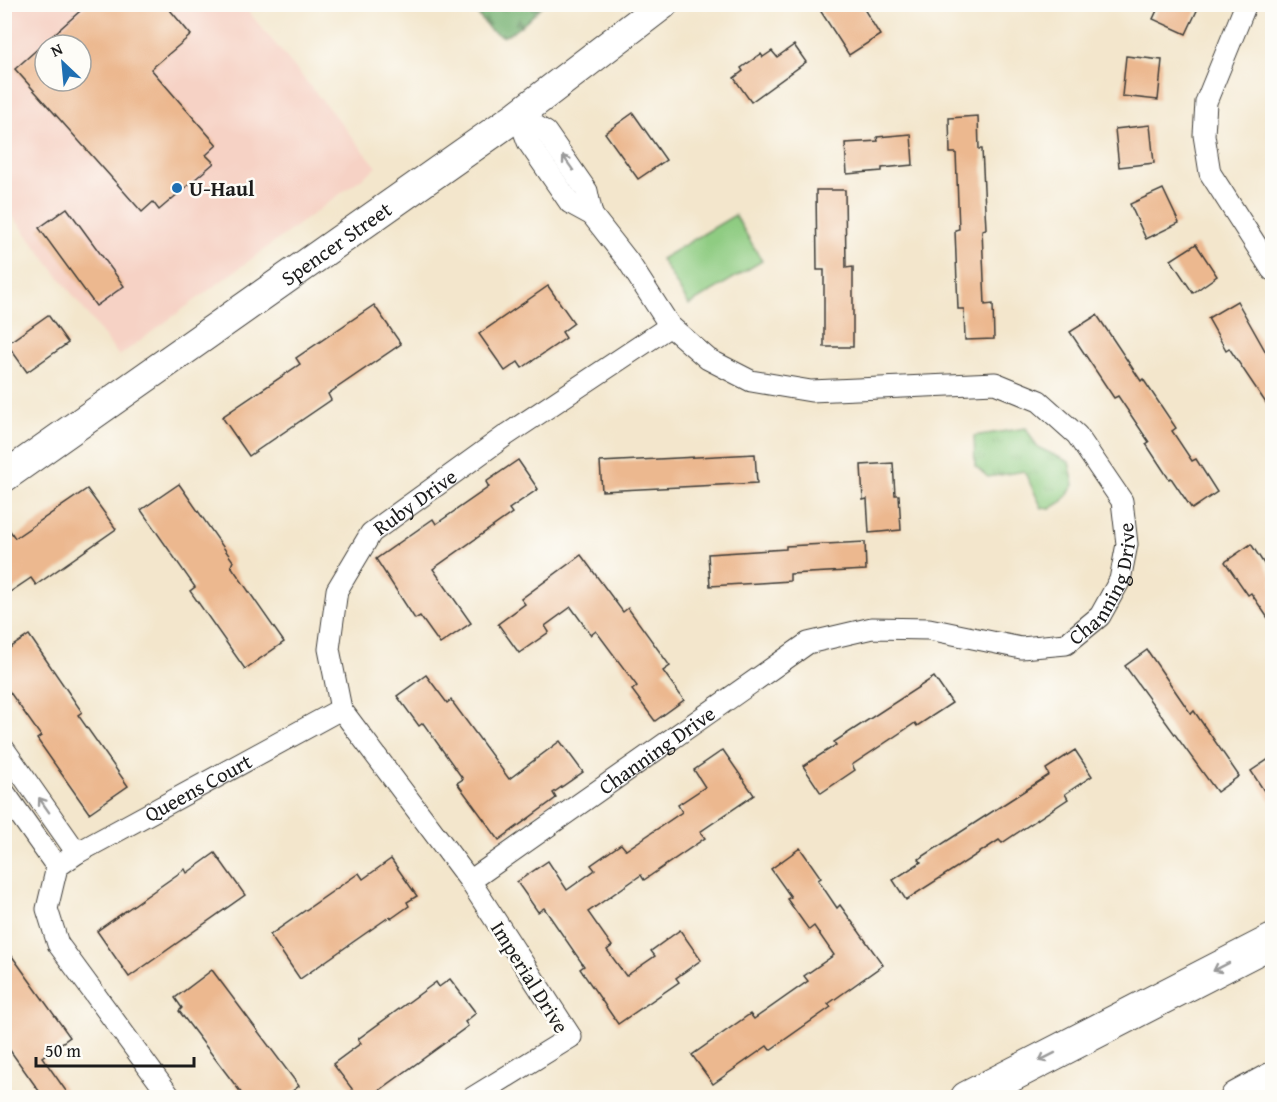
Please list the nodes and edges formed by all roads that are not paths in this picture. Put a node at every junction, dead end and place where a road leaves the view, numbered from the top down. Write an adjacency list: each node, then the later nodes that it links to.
1 (663, 4): 3 (main road, Spencer Street)
2 (1246, 4): 4 (street)
3 (518, 115): 5 (street, Channing Drive); 6 (main road, Spencer Street)
4 (1272, 270)
5 (670, 326): 7 (street, Ruby Drive); 12 (street, Channing Drive)
6 (4, 477)
7 (341, 709): 10 (street, Queens Court); 12 (street, Ruby Drive)
8 (4, 749): 10 (street, one-way to 8)
9 (4, 792): 11 (street)
10 (77, 853): 11 (street, Queens Court)
11 (57, 867): 16 (street)
12 (470, 880): 17 (street, Imperial Drive)
13 (1272, 941): 14 (highway, one-way to 14)
14 (1009, 1076): 18 (highway); 19 (highway)
15 (1272, 1079): 20 (highway)
16 (171, 1098)
17 (472, 1098)
18 (967, 1098)
19 (976, 1098)
20 (1237, 1098)

